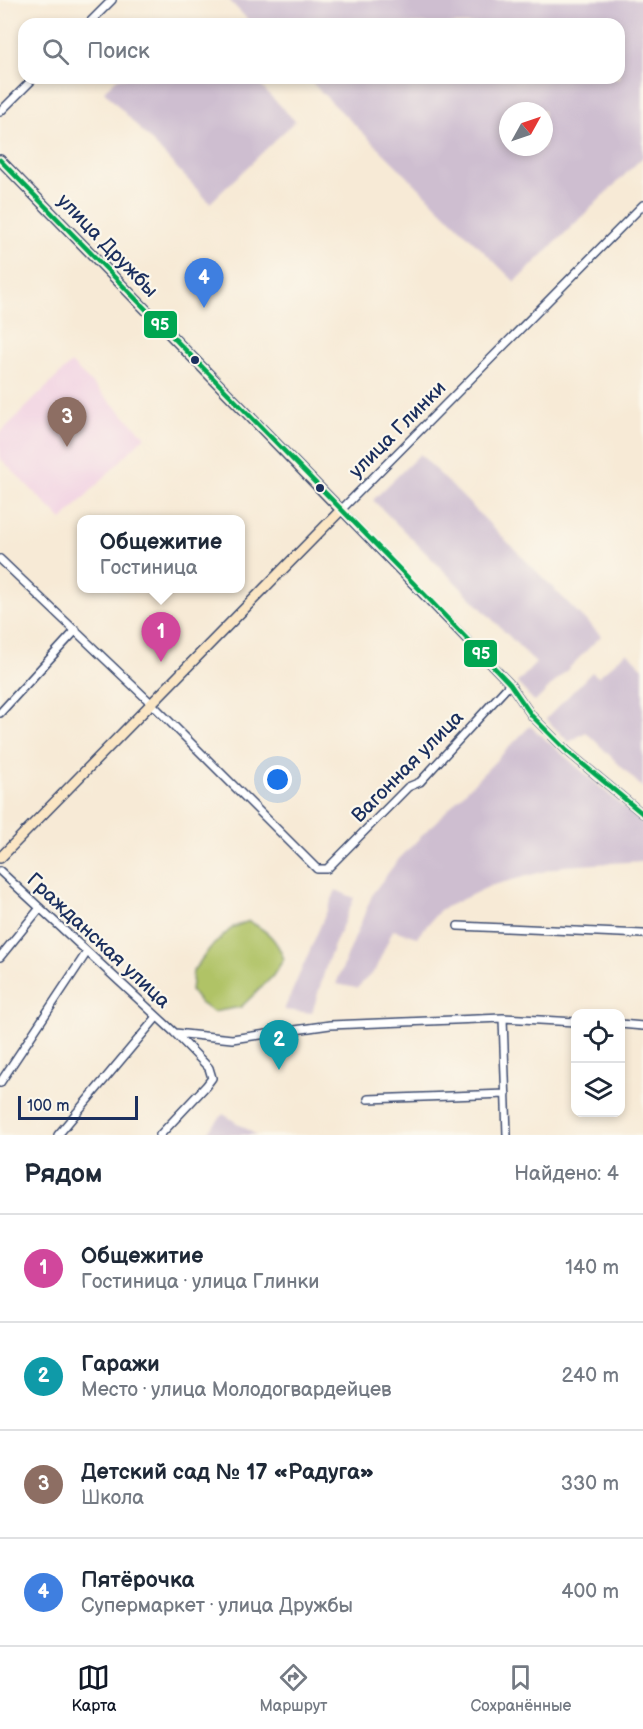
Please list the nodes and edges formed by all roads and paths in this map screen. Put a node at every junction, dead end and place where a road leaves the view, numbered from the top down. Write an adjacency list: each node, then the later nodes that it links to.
1 (112, 0): 2 (street)
2 (94, 18)
3 (28, 84): 4 (street)
4 (0, 112)
5 (0, 160): 7 (street, улица Дружбы)
6 (643, 205): 7 (street, улица Глинки)
7 (341, 510): 10 (street); 11 (street, улица Глинки)
8 (1, 562): 9 (street)
9 (76, 630): 11 (street); 12 (street)
10 (510, 684): 11 (street, Вагонная улица); 13 (street)
11 (151, 703): 14 (street, улица Глинки)
12 (0, 714)
13 (643, 814)
14 (0, 858)
15 (0, 871): 16 (street, Гражданская улица)
16 (40, 908): 19 (street, Гражданская улица); 20 (street)
17 (458, 926): 18 (street)
18 (643, 934)
19 (87, 952): 21 (street, Гражданская улица); 27 (street)
20 (0, 957)
21 (156, 1018): 26 (street, Гражданская улица); 30 (street)
22 (503, 1018): 23 (street); 26 (street); 28 (street)
23 (571, 1022)
24 (625, 1024): 25 (street)
25 (643, 1026)
26 (175, 1033): 31 (street, Гражданская улица)
27 (0, 1083)
28 (506, 1094): 29 (street); 32 (street)
29 (368, 1100)
30 (58, 1135)
31 (160, 1135)
32 (507, 1135)

